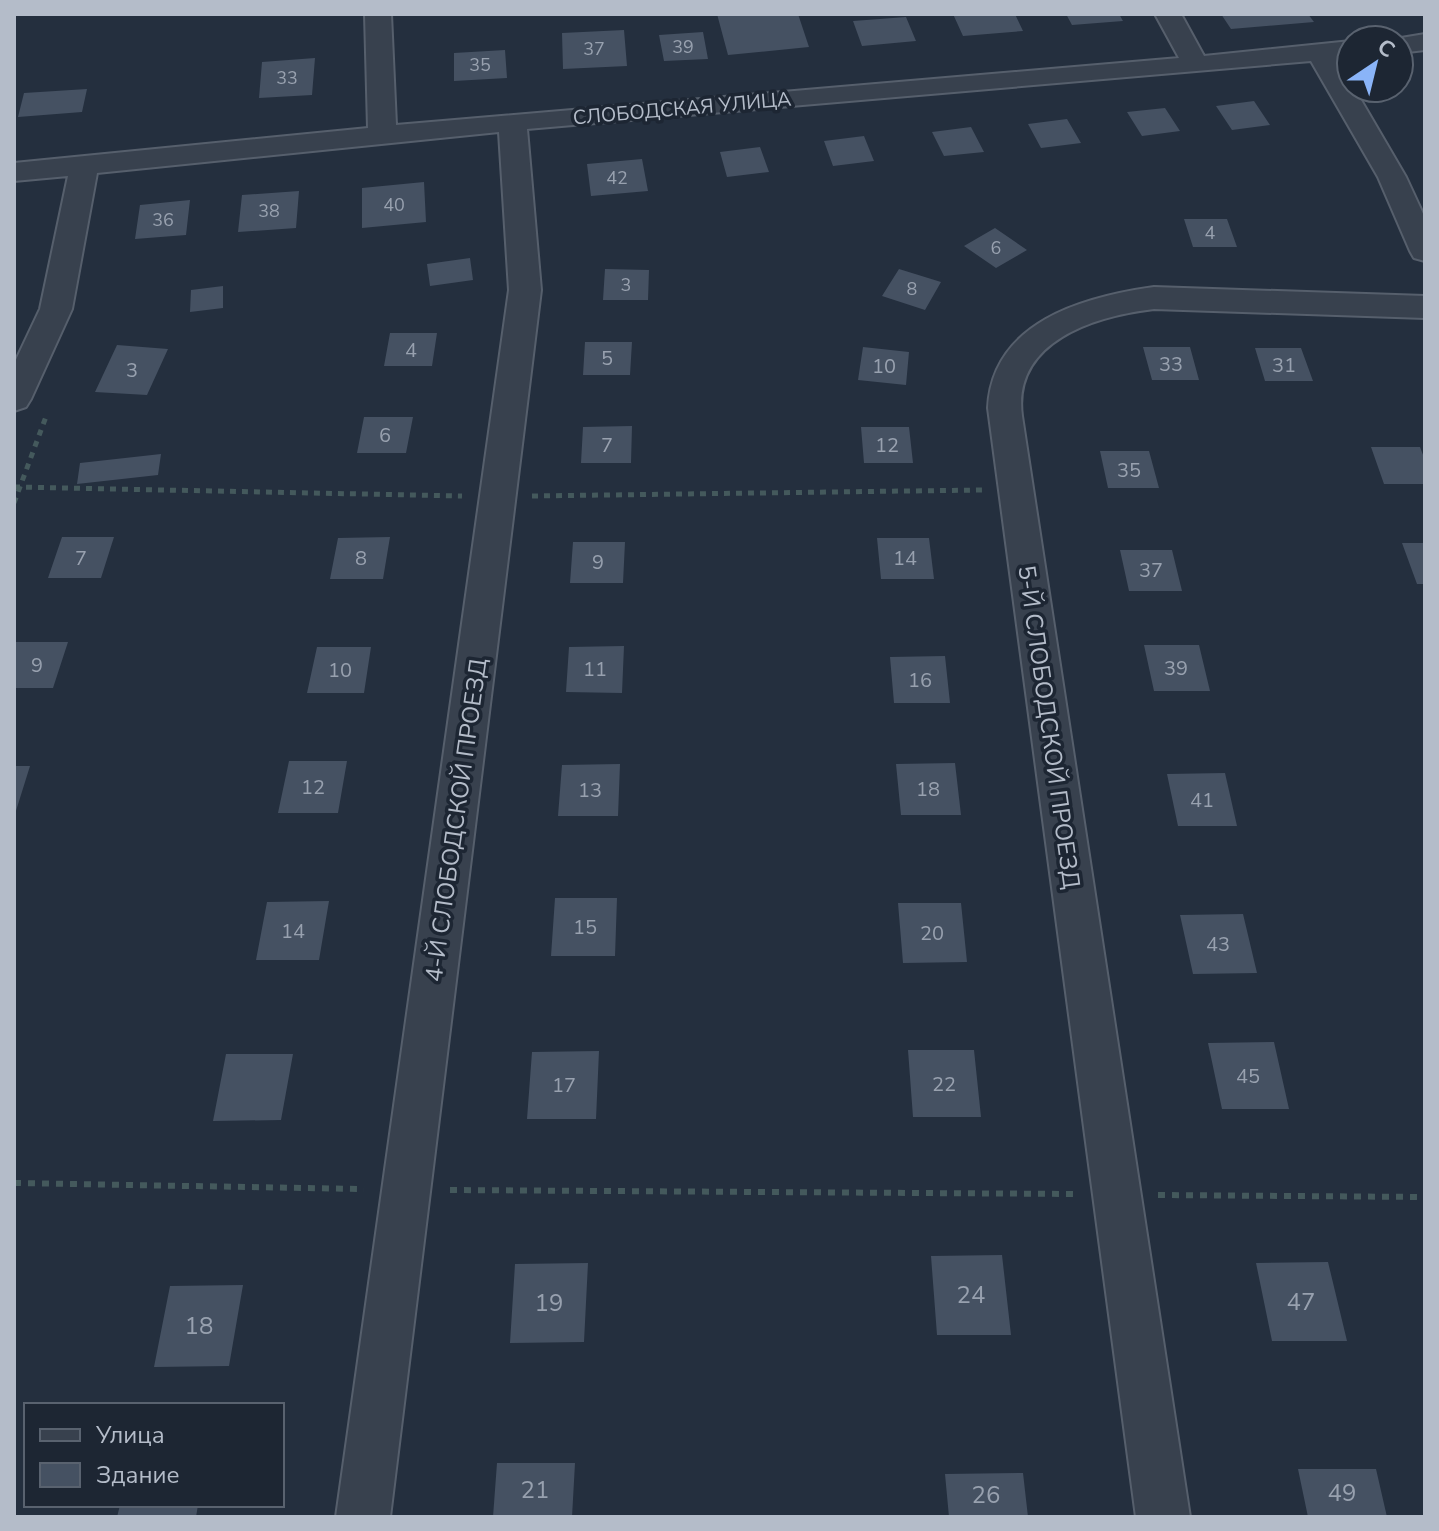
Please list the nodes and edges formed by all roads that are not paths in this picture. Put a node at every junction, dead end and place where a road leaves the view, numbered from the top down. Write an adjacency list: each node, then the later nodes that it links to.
1 (378, 14): 7 (street)
2 (1168, 14): 5 (street)
3 (1335, 50): 4 (street, СЛОБОДСКАЯ УЛИЦА)
4 (1319, 51): 5 (street, СЛОБОДСКАЯ УЛИЦА); 10 (street)
5 (1196, 65): 6 (street, СЛОБОДСКАЯ УЛИЦА)
6 (512, 122): 7 (street, СЛОБОДСКАЯ УЛИЦА); 13 (street, 4-Й СЛОБОДСКОЙ ПРОЕЗД)
7 (382, 134): 8 (street, СЛОБОДСКАЯ УЛИЦА)
8 (84, 165): 9 (street, СЛОБОДСКАЯ УЛИЦА); 12 (street)
9 (14, 172)
10 (1425, 251)
11 (1425, 307): 14 (street, 5-Й СЛОБОДСКОЙ ПРОЕЗД)
12 (14, 399)
13 (363, 1517)
14 (1163, 1517)

